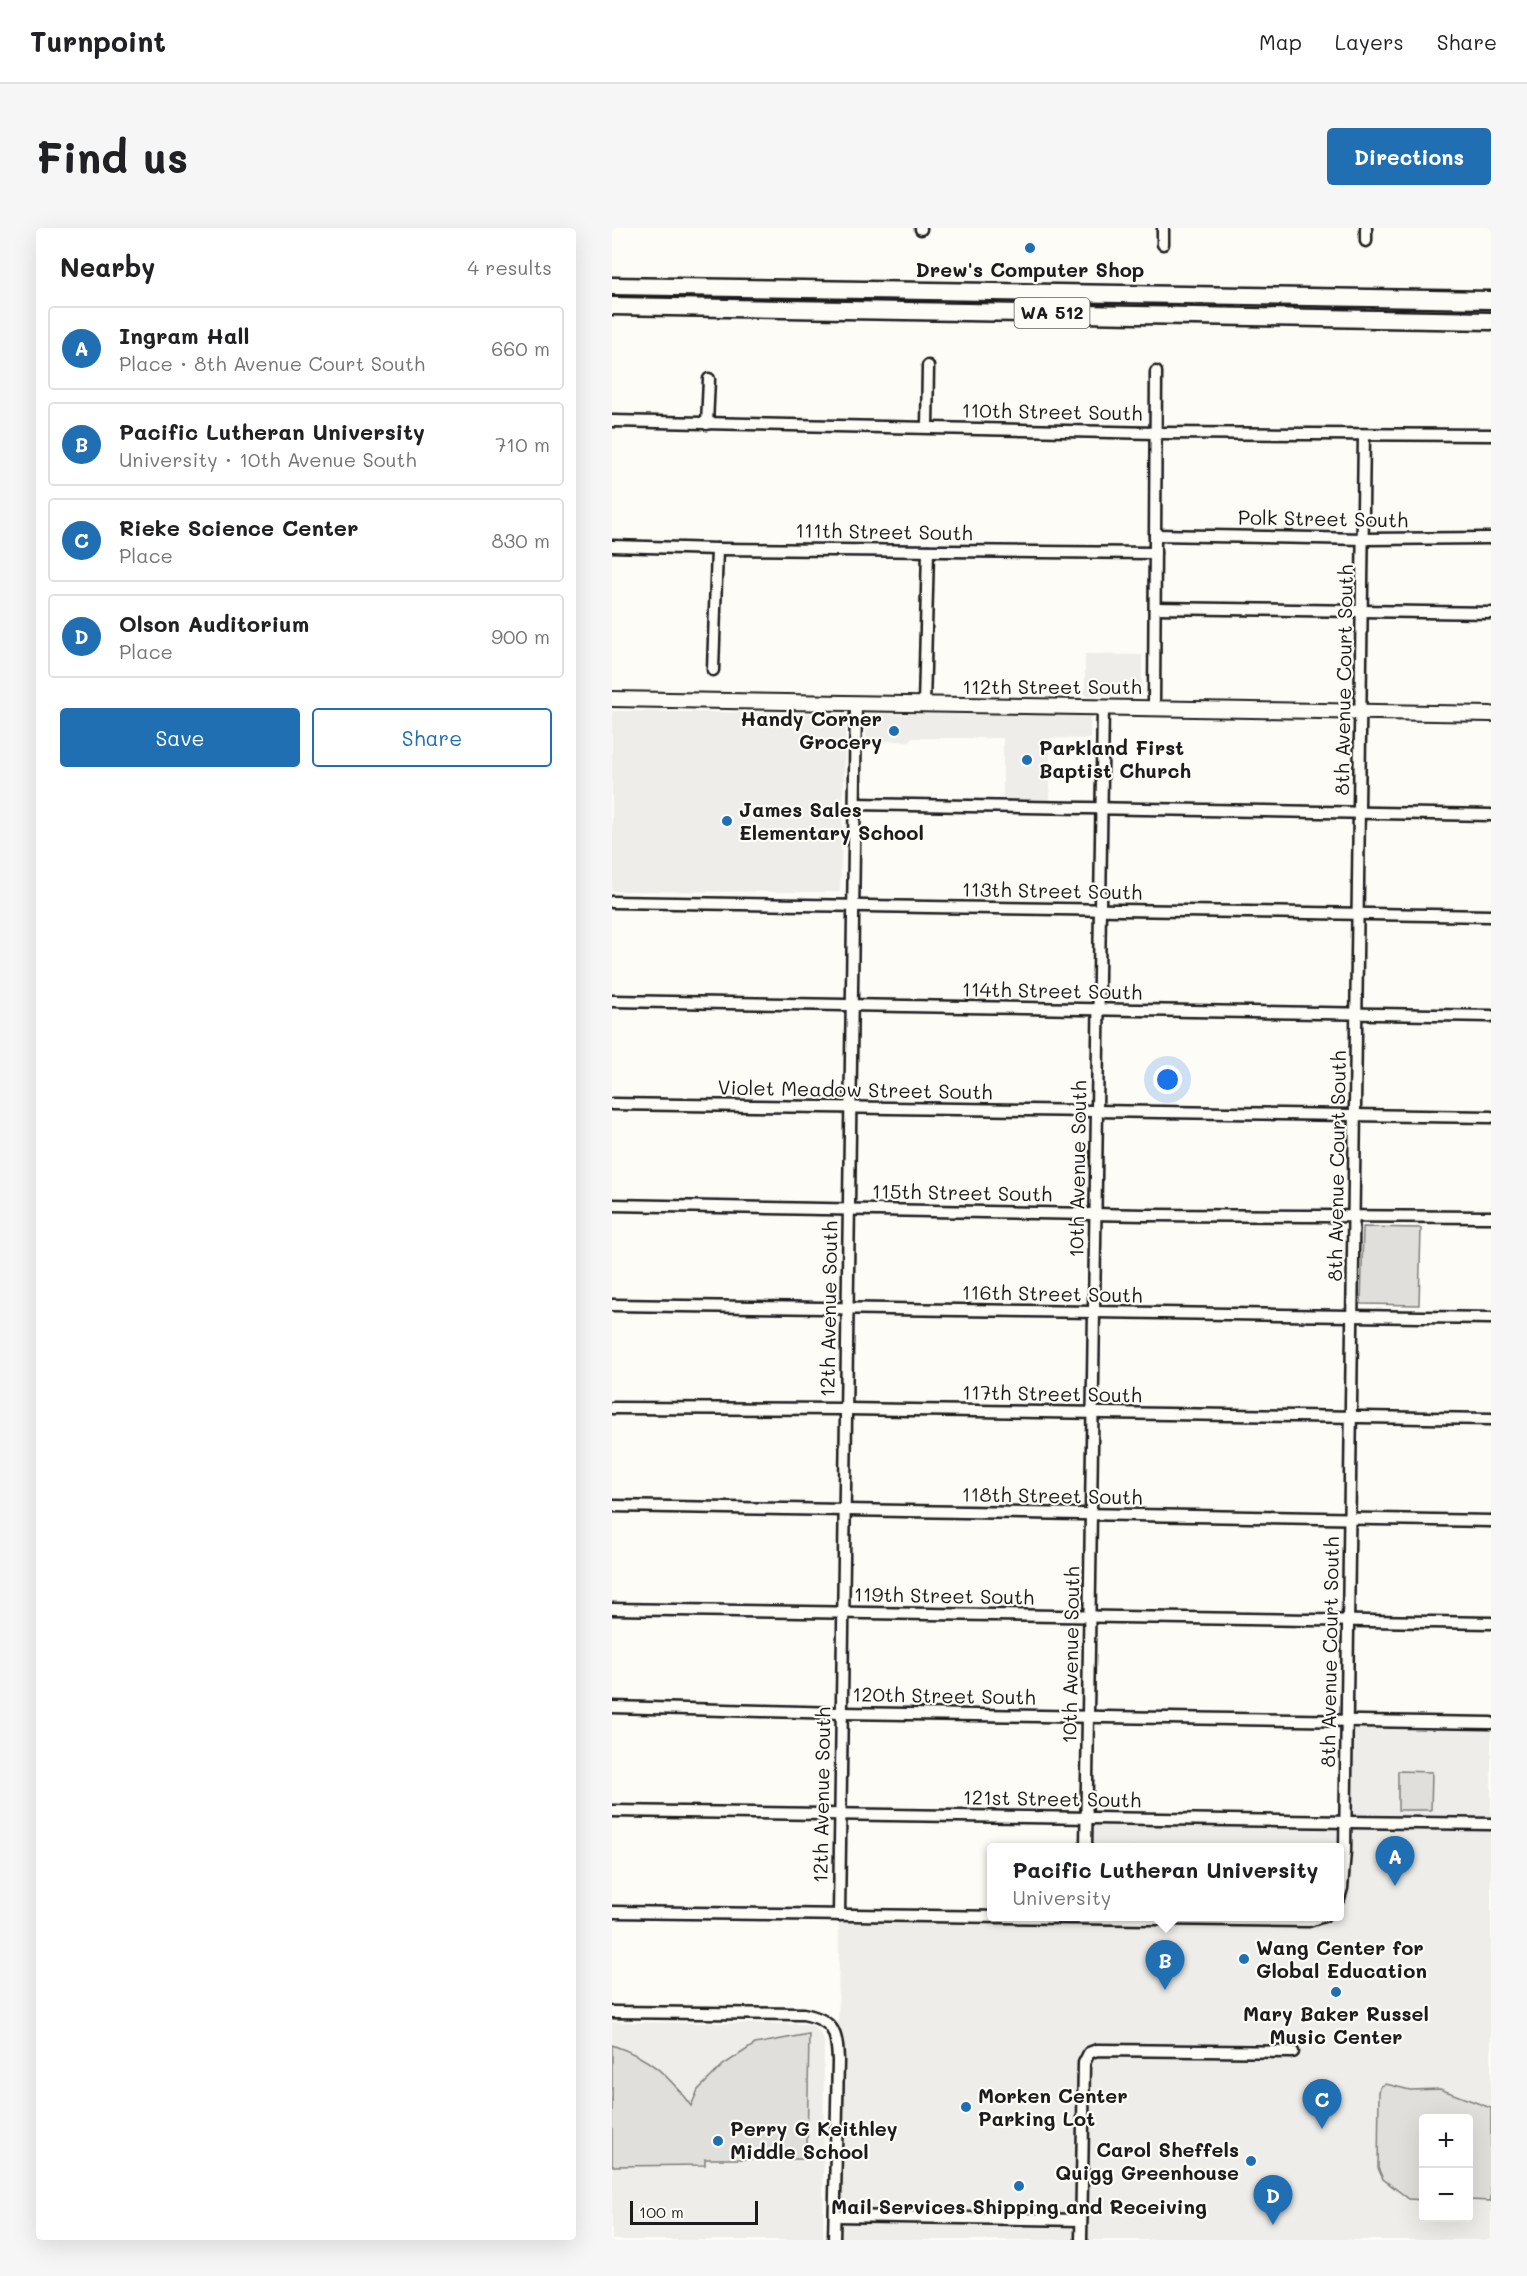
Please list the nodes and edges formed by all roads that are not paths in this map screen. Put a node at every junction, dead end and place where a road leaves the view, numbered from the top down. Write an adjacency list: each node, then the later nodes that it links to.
1 (1163, 228): 4 (street)
2 (1366, 228): 3 (street)
3 (1366, 241)
4 (1163, 244)
5 (612, 286): 6 (highway, WA 512)
6 (1491, 300)
7 (612, 306): 8 (highway, WA 512)
8 (1491, 321)
9 (928, 366): 14 (street)
10 (1156, 372): 15 (street)
11 (709, 379): 13 (street)
12 (612, 421): 13 (street, 110th Street South)
13 (707, 424): 14 (street, 110th Street South)
14 (927, 428): 15 (street, 110th Street South)
15 (1156, 433): 16 (street, 110th Street South); 18 (street)
16 (1364, 435): 17 (street, 110th Street South); 20 (street, 8th Avenue Court South)
17 (1491, 435)
18 (1155, 535): 20 (street, Polk Street South); 24 (street)
19 (1491, 538): 20 (street, Polk Street South)
20 (1364, 539): 26 (street, 8th Avenue Court South)
21 (612, 546): 22 (street, 111th Street South)
22 (717, 549): 23 (street, 111th Street South); 28 (street)
23 (928, 550): 24 (street, 111th Street South); 31 (street)
24 (1155, 553): 25 (street)
25 (1155, 608): 26 (street); 33 (street)
26 (1363, 613): 27 (street); 34 (street, 8th Avenue Court South)
27 (1491, 614)
28 (713, 670)
29 (612, 699): 30 (main road, 112th Street South)
30 (856, 704): 31 (main road, 112th Street South); 36 (street, 12th Avenue South)
31 (924, 705): 32 (main road, 112th Street South)
32 (1103, 707): 33 (main road, 112th Street South); 37 (street, 10th Avenue South)
33 (1154, 707): 34 (main road, 112th Street South)
34 (1361, 711): 35 (main road, 112th Street South); 38 (street, 8th Avenue Court South)
35 (1491, 714)
36 (855, 804): 37 (street); 41 (street, 12th Avenue South)
37 (1101, 809): 38 (street); 42 (street, 10th Avenue South)
38 (1360, 813): 39 (street); 43 (street, 8th Avenue Court South)
39 (1491, 814)
40 (612, 902): 41 (street, 113th Street South)
41 (853, 905): 42 (street, 113th Street South); 46 (street, 12th Avenue South)
42 (1100, 910): 43 (street, 113th Street South); 47 (street, 10th Avenue South)
43 (1358, 912): 44 (street, 113th Street South); 48 (street, 8th Avenue Court South)
44 (1491, 916)
45 (612, 1001): 46 (street, 114th Street South)
46 (852, 1005): 47 (street, 114th Street South); 51 (street, 12th Avenue South)
47 (1099, 1009): 48 (street, 114th Street South); 52 (street, 10th Avenue South)
48 (1357, 1014): 49 (street, 114th Street South); 53 (street, 8th Avenue Court South)
49 (1491, 1016)
50 (612, 1104): 51 (street, Violet Meadow Street South)
51 (850, 1108): 52 (street, Violet Meadow Street South); 56 (street, 12th Avenue South)
52 (1097, 1112): 53 (street, Violet Meadow Street South); 57 (street, 10th Avenue South)
53 (1355, 1115): 54 (street, Violet Meadow Street South); 58 (street, 8th Avenue Court South)
54 (1491, 1118)
55 (612, 1205): 56 (street, 115th Street South)
56 (849, 1209): 57 (street, 115th Street South); 61 (street, 12th Avenue South)
57 (1096, 1214): 58 (street, 115th Street South); 62 (street, 10th Avenue South)
58 (1354, 1216): 59 (street, 115th Street South); 63 (street, 8th Avenue Court South)
59 (1491, 1217)
60 (612, 1305): 61 (street, 116th Street South)
61 (848, 1309): 62 (street, 116th Street South); 66 (street, 12th Avenue South)
62 (1094, 1312): 63 (street, 116th Street South); 67 (street, 10th Avenue South)
63 (1352, 1317): 64 (street, 116th Street South); 68 (street, 8th Avenue Court South)
64 (1491, 1318)
65 (612, 1408): 66 (street, 117th Street South)
66 (846, 1409): 67 (street, 117th Street South); 71 (street, 12th Avenue South)
67 (1093, 1412): 68 (street, 117th Street South); 72 (street, 10th Avenue South)
68 (1351, 1416): 69 (street, 117th Street South); 73 (street, 8th Avenue Court South)
69 (1491, 1419)
70 (612, 1506): 71 (street, 118th Street South)
71 (844, 1510): 72 (street, 118th Street South); 76 (street, 12th Avenue South)
72 (1091, 1515): 73 (street, 118th Street South); 77 (street, 10th Avenue South)
73 (1350, 1519): 74 (street, 118th Street South); 78 (street, 8th Avenue Court South)
74 (1491, 1521)
75 (612, 1609): 76 (street, 119th Street South)
76 (843, 1613): 77 (street, 119th Street South); 81 (street, 12th Avenue South)
77 (1090, 1617): 78 (street, 119th Street South); 82 (street, 10th Avenue South)
78 (1348, 1621): 79 (street, 119th Street South); 83 (street, 8th Avenue Court South)
79 (1491, 1623)
80 (612, 1707): 81 (street, 120th Street South)
81 (842, 1713): 82 (street, 120th Street South); 86 (street, 12th Avenue South)
82 (1088, 1716): 83 (street, 120th Street South); 87 (street, 10th Avenue South)
83 (1347, 1721): 84 (street, 120th Street South); 88 (street, 8th Avenue Court South)
84 (1491, 1723)
85 (612, 1811): 86 (street, 121st Street South)
86 (840, 1813): 87 (street, 121st Street South); 93 (street, 12th Avenue South)
87 (1087, 1818): 88 (street, 121st Street South); 90 (street, 10th Avenue South)
88 (1345, 1822): 89 (street, 121st Street South); 91 (street, 8th Avenue Court South)
89 (1491, 1824)
90 (1086, 1843)
91 (1344, 1875)
92 (612, 1912): 93 (street)
93 (838, 1915): 94 (street)
94 (987, 1917)
95 (612, 2012): 97 (street)
96 (1293, 2052): 98 (street)
97 (834, 2216): 98 (street); 99 (street)
98 (1082, 2220): 100 (street)
99 (834, 2240)
100 (1081, 2240)

